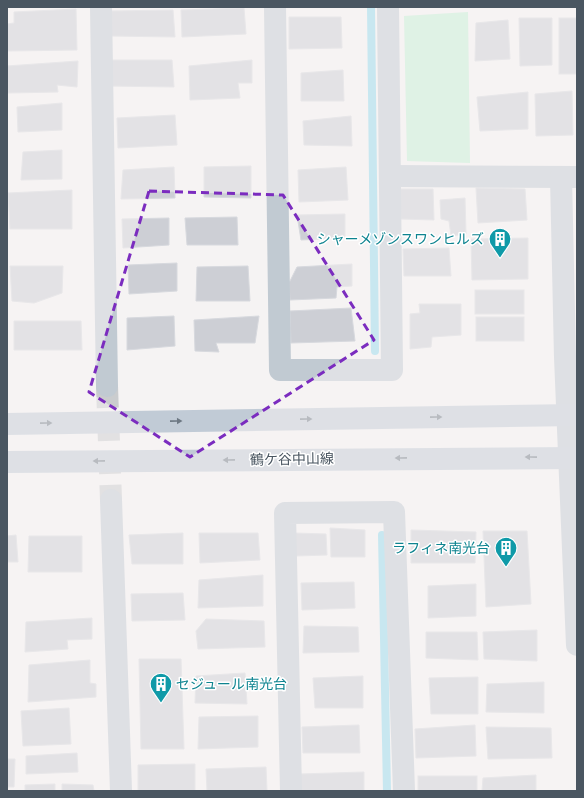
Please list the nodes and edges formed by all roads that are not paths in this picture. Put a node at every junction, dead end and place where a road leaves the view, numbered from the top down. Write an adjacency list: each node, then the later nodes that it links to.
1 (101, 7): 6 (street)
2 (275, 7): 4 (street)
3 (388, 7): 4 (street)
4 (391, 176): 5 (street)
5 (569, 177): 7 (street)
6 (107, 386)
7 (572, 416): 8 (street, one-way to 7); 9 (street)
8 (7, 424)
9 (573, 458): 10 (street, 鶴ケ谷中山線, one-way to 10); 12 (street)
10 (7, 462)
11 (111, 500): 13 (street)
12 (577, 645)
13 (121, 791)
14 (290, 791): 15 (street)
15 (404, 791)

